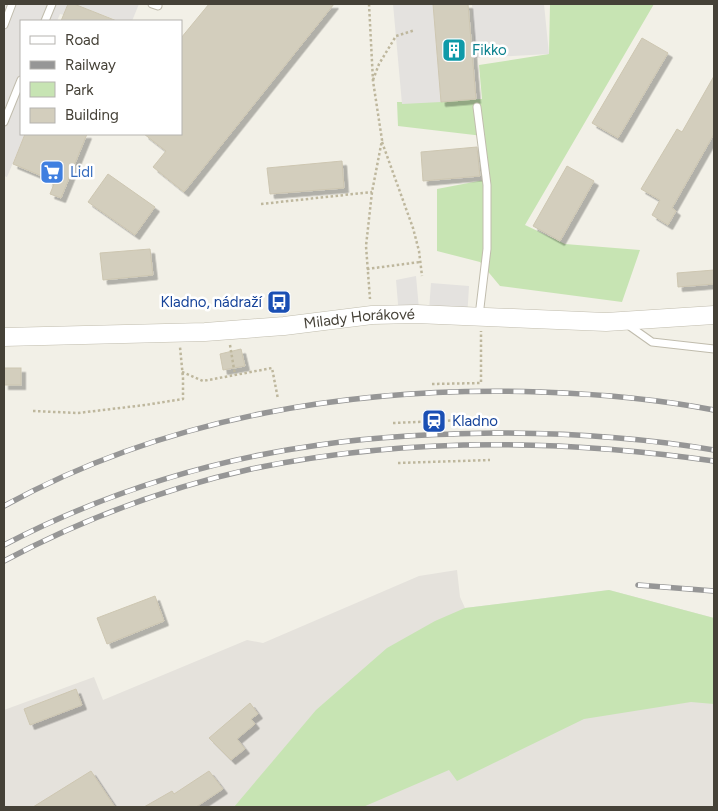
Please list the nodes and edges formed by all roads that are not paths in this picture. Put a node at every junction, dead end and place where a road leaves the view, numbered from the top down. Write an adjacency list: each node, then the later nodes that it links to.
1 (12, 4): 6 (lane)
2 (52, 4): 5 (lane)
3 (152, 4): 4 (lane)
4 (158, 4)
5 (45, 20)
6 (4, 25)
7 (20, 82): 9 (lane)
8 (477, 107): 12 (lane)
9 (4, 122)
10 (714, 315): 11 (street, Milady Horákové)
11 (623, 321): 12 (street, Milady Horákové); 14 (lane)
12 (480, 324): 13 (street, Milady Horákové)
13 (4, 337)
14 (714, 348)

